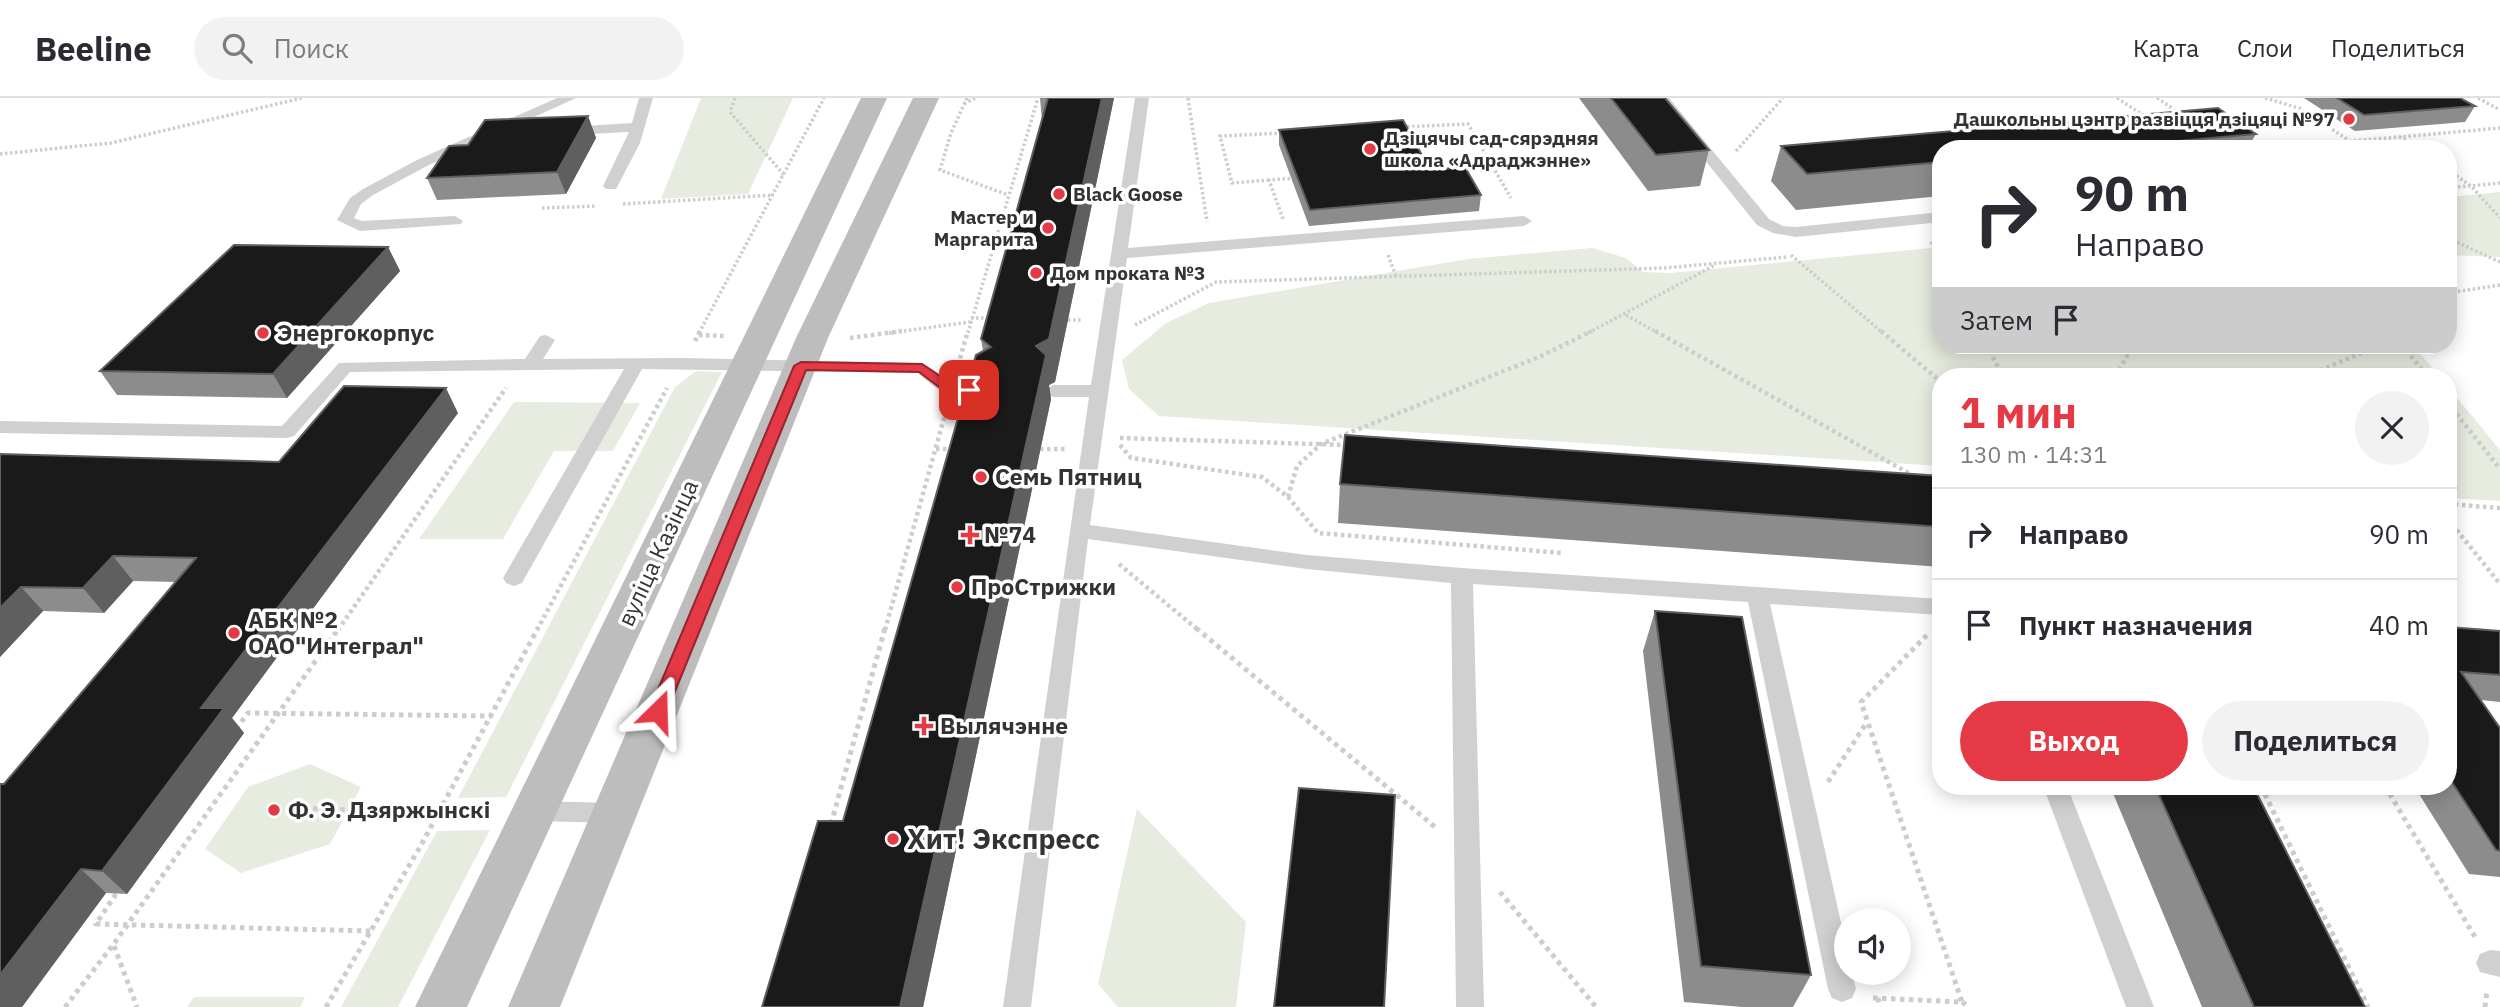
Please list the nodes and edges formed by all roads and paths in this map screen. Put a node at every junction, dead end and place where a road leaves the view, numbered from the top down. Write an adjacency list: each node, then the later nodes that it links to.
1 (302, 98): 32 (path)
2 (569, 98): 27 (lane)
3 (646, 98): 23 (lane)
4 (735, 98): 34 (path)
5 (824, 98): 34 (path)
6 (874, 98): 73 (main road, вуліца Казінца)
7 (926, 98): 74 (main road)
8 (967, 98): 19 (path)
9 (975, 98): 19 (path)
10 (1038, 98): 43 (path)
11 (1142, 98): 55 (lane)
12 (1188, 98): 54 (path)
13 (1662, 98): 33 (lane)
14 (1783, 98): 33 (path)
15 (2117, 98): 21 (path)
16 (2157, 98): 22 (path)
17 (2265, 98): 29 (path)
18 (2478, 98): 20 (path)
19 (964, 104): 43 (path)
20 (2500, 110)
21 (2147, 118)
22 (2190, 120)
23 (638, 127): 27 (lane); 39 (lane)
24 (1399, 127): 48 (path)
25 (2500, 128): 28 (path)
26 (1289, 133): 37 (path)
27 (480, 136): 47 (lane)
28 (2400, 137): 30 (path); 31 (path)
29 (2348, 140)
30 (2362, 140)
31 (2404, 140)
32 (0, 154)
33 (1709, 155): 49 (lane)
34 (784, 175): 42 (path)
35 (2457, 176): 40 (path)
36 (1303, 177): 37 (path)
37 (1269, 180): 50 (path)
38 (2500, 183): 40 (path)
39 (611, 186)
40 (2471, 186): 41 (path); 46 (path)
41 (2457, 187)
42 (774, 195): 44 (path); 71 (path)
43 (1008, 195): 64 (path)
44 (706, 199)
45 (1932, 218): 49 (lane)
46 (2500, 218)
47 (455, 221)
48 (1524, 221): 54 (lane)
49 (1763, 222): 57 (path)
50 (1286, 225)
51 (1932, 242): 53 (path)
52 (2457, 242): 58 (path)
53 (1919, 243)
54 (1211, 248): 55 (lane)
55 (1119, 254): 67 (lane)
56 (1804, 255): 57 (path)
57 (1791, 256): 59 (path); 77 (path)
58 (2500, 262)
59 (1719, 263): 62 (path); 67 (path)
60 (2500, 285): 61 (path)
61 (2457, 292)
62 (1625, 315): 86 (path); 92 (path)
63 (993, 318): 64 (path)
64 (970, 320): 65 (path); 80 (path)
65 (837, 339)
66 (546, 340): 72 (lane)
67 (1106, 340): 83 (lane)
68 (2359, 354): 75 (path)
69 (2409, 354): 76 (path)
70 (636, 363): 71 (lane); 72 (lane); 78 (lane)
71 (681, 363): 73 (lane)
72 (530, 364): 85 (lane)
73 (747, 365): 74 (lane); 115 (main road, вуліца Казінца)
74 (801, 366): 80 (lane); 116 (main road)
75 (2326, 368)
76 (2421, 368)
77 (1932, 374)
78 (623, 386): 101 (lane); 107 (path)
79 (507, 387): 106 (path)
80 (951, 390): 81 (lane); 88 (path)
81 (986, 391)
82 (1053, 391): 83 (lane)
83 (1099, 391): 97 (lane)
84 (2457, 414): 90 (path)
85 (0, 427)
86 (1321, 444): 87 (path); 94 (path); 94 (path)
87 (1363, 446)
88 (936, 449): 89 (path); 118 (path)
89 (959, 449)
90 (2500, 469)
91 (1898, 474): 92 (path)
92 (1912, 475): 93 (path)
93 (1921, 475)
94 (1288, 497): 99 (path)
95 (2457, 506): 96 (path)
96 (2500, 508)
97 (1079, 531): 100 (lane); 119 (path); 134 (lane)
98 (2458, 533): 102 (path)
99 (1567, 553)
100 (1462, 576): 103 (lane); 119 (lane)
101 (514, 578)
102 (2500, 584)
103 (1757, 594): 104 (lane); 117 (lane)
104 (1932, 606)
105 (1932, 630): 108 (path)
106 (278, 714): 107 (path); 109 (path); 121 (path)
107 (491, 716): 122 (path)
108 (1868, 721): 117 (path); 128 (path)
109 (233, 733)
110 (2058, 795): 138 (lane)
111 (2265, 795): 139 (path)
112 (2391, 795): 124 (path)
113 (295, 808): 114 (path)
114 (349, 810)
115 (535, 811): 116 (lane); 132 (main road, вуліца Казінца)
116 (616, 813): 133 (main road)
117 (1805, 816): 125 (lane)
118 (828, 834)
119 (1467, 854): 135 (lane); 136 (path)
120 (116, 894): 121 (path)
121 (129, 923): 122 (path); 123 (path)
122 (370, 931): 131 (path)
123 (113, 945): 129 (path); 130 (path)
124 (2495, 963): 140 (path)
125 (1842, 989)
126 (1867, 997): 127 (path)
127 (1878, 998): 128 (path); 137 (path)
128 (1965, 1005)
129 (65, 1007)
130 (137, 1007)
131 (326, 1007)
132 (441, 1007)
133 (534, 1007)
134 (1017, 1007)
135 (1470, 1007)
136 (1596, 1007)
137 (1880, 1007)
138 (2140, 1007)
139 (2368, 1007)
140 (2485, 1007)

